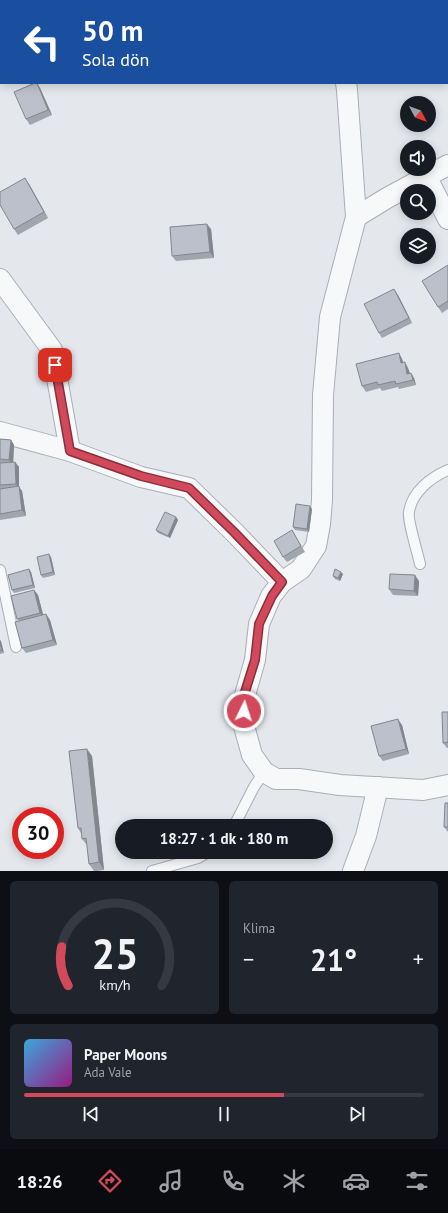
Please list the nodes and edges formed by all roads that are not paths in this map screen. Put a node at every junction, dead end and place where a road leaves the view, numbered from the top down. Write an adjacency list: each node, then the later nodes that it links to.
1 (346, 84): 4 (street)
2 (448, 165): 3 (street)
3 (427, 178): 4 (street); 5 (street)
4 (356, 217): 12 (street)
5 (448, 219)
6 (0, 279): 8 (street)
7 (0, 432): 8 (street)
8 (70, 451): 12 (street)
9 (448, 470): 10 (lane)
10 (420, 564)
11 (0, 570): 13 (lane)
12 (282, 582): 14 (street)
13 (16, 647)
14 (264, 772): 16 (street); 17 (lane)
15 (448, 785): 16 (street)
16 (378, 787): 20 (street)
17 (238, 819)
18 (194, 859): 19 (lane)
19 (152, 871)
20 (353, 871)

